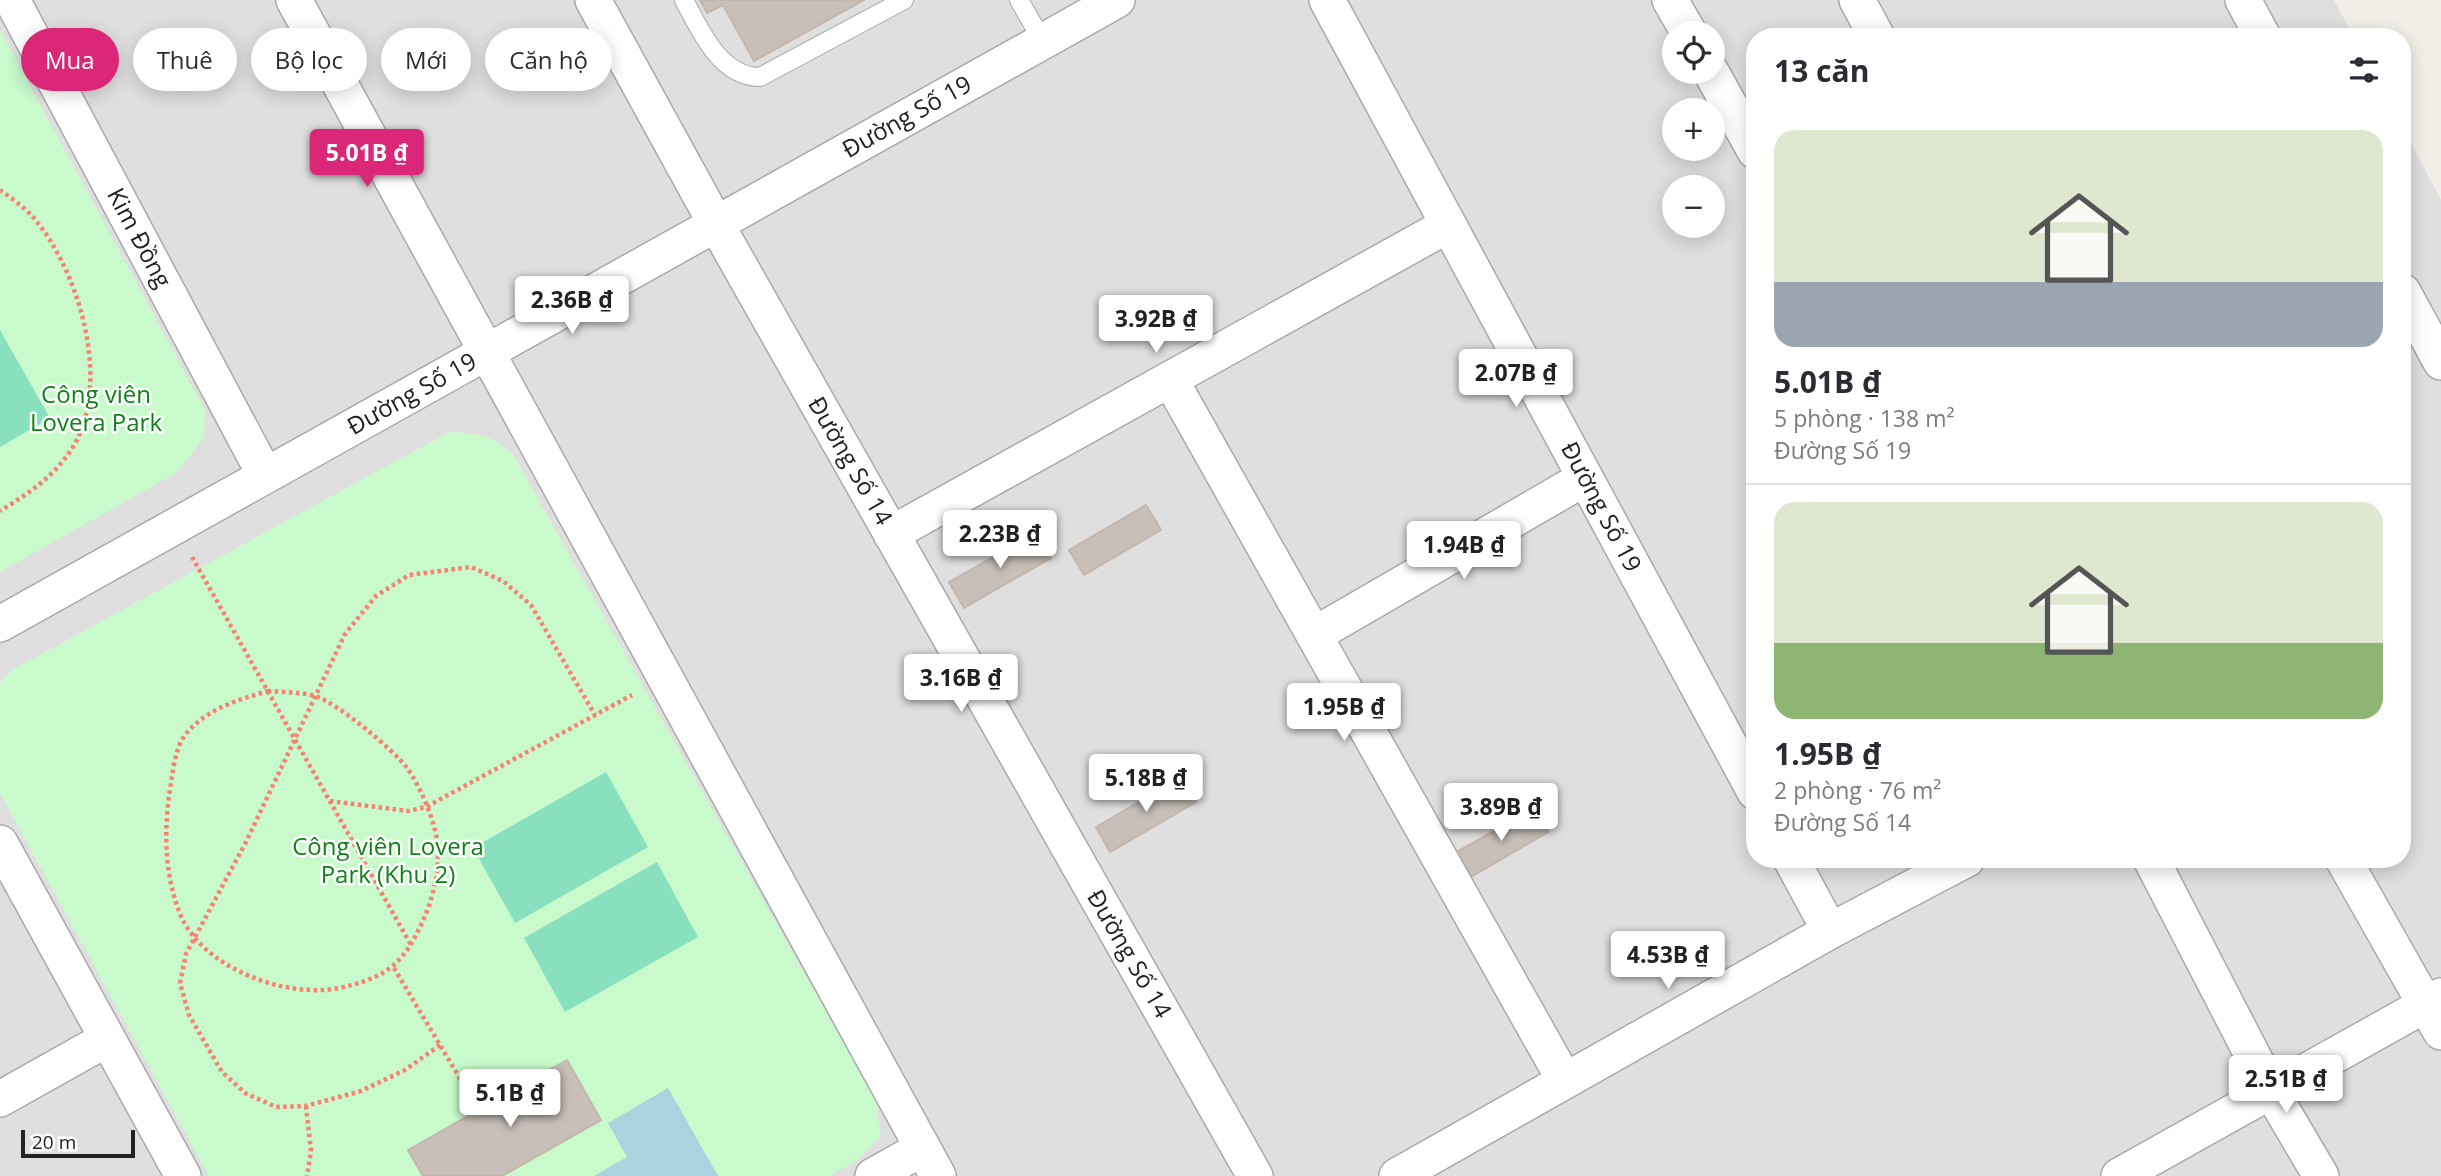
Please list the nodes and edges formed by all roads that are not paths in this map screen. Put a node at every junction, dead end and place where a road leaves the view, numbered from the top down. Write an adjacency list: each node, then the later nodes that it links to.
1 (12, 0): 24 (street, Kim Đồng)
2 (294, 0): 21 (street)
3 (593, 0): 18 (street, Đường Số 14)
4 (684, 0): 5 (lane)
5 (904, 0)
6 (1019, 0): 15 (lane)
7 (1117, 0): 15 (street, Đường Số 19)
8 (1327, 0): 19 (street, Đường Số 19)
9 (1670, 0): 12 (street)
10 (1857, 0): 13 (street)
11 (2243, 0): 14 (street)
12 (1682, 21)
13 (1872, 28)
14 (2258, 28)
15 (1043, 41): 18 (street, Đường Số 19)
16 (1718, 84): 17 (street)
17 (1746, 135)
18 (716, 224): 21 (street, Đường Số 19); 26 (street, Đường Số 14)
19 (1448, 225): 23 (street); 25 (street, Đường Số 19)
20 (2411, 307): 22 (street)
21 (489, 351): 24 (street, Đường Số 19); 41 (street)
22 (2441, 362)
23 (1170, 379): 26 (street); 28 (street)
24 (265, 475): 27 (street, Đường Số 19)
25 (1585, 478): 28 (street); 29 (street, Đường Số 19)
26 (891, 534): 44 (street, Đường Số 14)
27 (0, 624)
28 (1314, 635): 38 (street)
29 (1746, 775)
30 (0, 843): 37 (street)
31 (1796, 868): 35 (street)
32 (1950, 868): 35 (street)
33 (2156, 868): 39 (street)
34 (2349, 868): 36 (street)
35 (1830, 931): 38 (street)
36 (2436, 1011): 39 (street)
37 (107, 1040): 40 (street); 42 (street)
38 (1565, 1081): 45 (street)
39 (2271, 1091): 46 (street); 47 (street)
40 (0, 1099)
41 (931, 1162): 43 (street)
42 (183, 1176)
43 (873, 1176)
44 (1255, 1176)
45 (1397, 1176)
46 (2119, 1176)
47 (2321, 1176)

